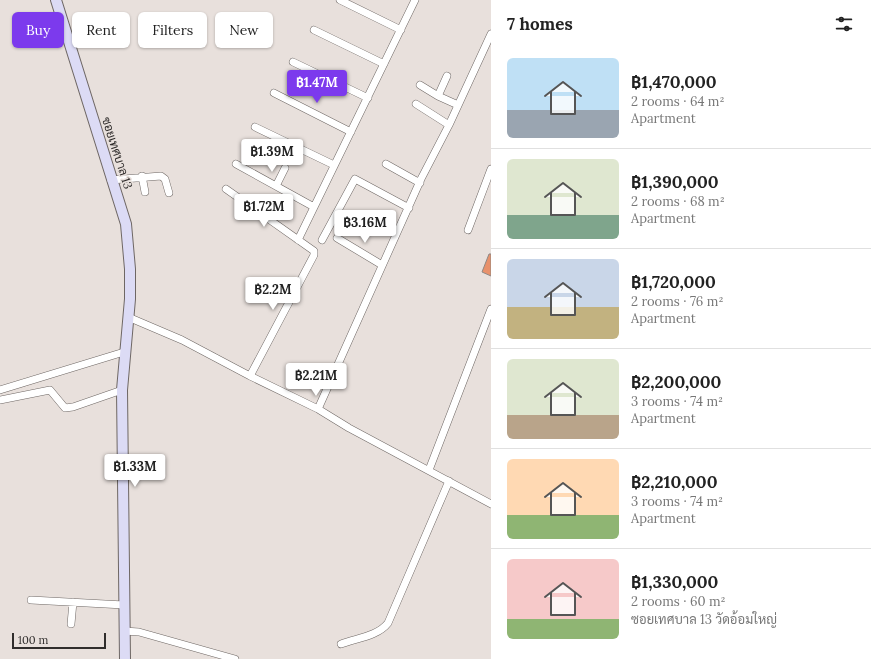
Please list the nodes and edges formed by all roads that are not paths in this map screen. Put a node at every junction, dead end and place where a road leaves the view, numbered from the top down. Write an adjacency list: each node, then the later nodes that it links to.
1 (56, 0): 25 (street, ซอยเทศบาล 13)
2 (340, 0): 5 (street)
3 (415, 0): 5 (street)
4 (314, 30): 8 (street)
5 (401, 30): 8 (street)
6 (491, 34): 15 (street)
7 (293, 62): 13 (street)
8 (384, 64): 13 (street)
9 (447, 76): 12 (street)
10 (420, 85): 12 (street)
11 (274, 93): 18 (street)
12 (438, 96): 15 (street)
13 (368, 98): 18 (street)
14 (416, 104): 16 (street)
15 (458, 105): 16 (street)
16 (449, 125): 26 (street)
17 (255, 127): 21 (street)
18 (351, 132): 21 (street)
19 (236, 164): 27 (street)
20 (386, 164): 26 (street)
21 (334, 165): 31 (street)
22 (285, 168): 27 (street)
23 (491, 169): 33 (street)
24 (142, 176): 25 (street); 29 (street); 30 (street)
25 (111, 180): 39 (street, ซอยเทศบาล 13)
26 (420, 183): 32 (street)
27 (276, 186): 31 (street)
28 (226, 189): 35 (street)
29 (145, 192)
30 (169, 193)
31 (314, 207): 35 (street)
32 (408, 208): 36 (street); 37 (street)
33 (468, 230)
34 (337, 238): 37 (street)
35 (298, 240): 41 (street)
36 (322, 240)
37 (382, 266): 45 (street)
38 (491, 311): 46 (street)
39 (128, 317): 40 (street, ซอยเทศบาล 13); 41 (street)
40 (124, 352): 42 (street); 43 (street, ซอยเทศบาล 13)
41 (250, 376): 45 (street)
42 (0, 390)
43 (122, 390): 44 (street); 51 (street, ซอยเทศบาล 13)
44 (0, 400)
45 (318, 409): 46 (street)
46 (429, 470): 47 (street)
47 (449, 481): 48 (street); 54 (street)
48 (491, 504)
49 (31, 600): 50 (street)
50 (73, 602): 51 (street); 52 (street)
51 (124, 605): 53 (street, ซอยเทศบาล 13)
52 (71, 624)
53 (124, 631): 55 (street, ซอยเทศบาล 13); 56 (street)
54 (341, 644)
55 (125, 659)
56 (235, 659)

